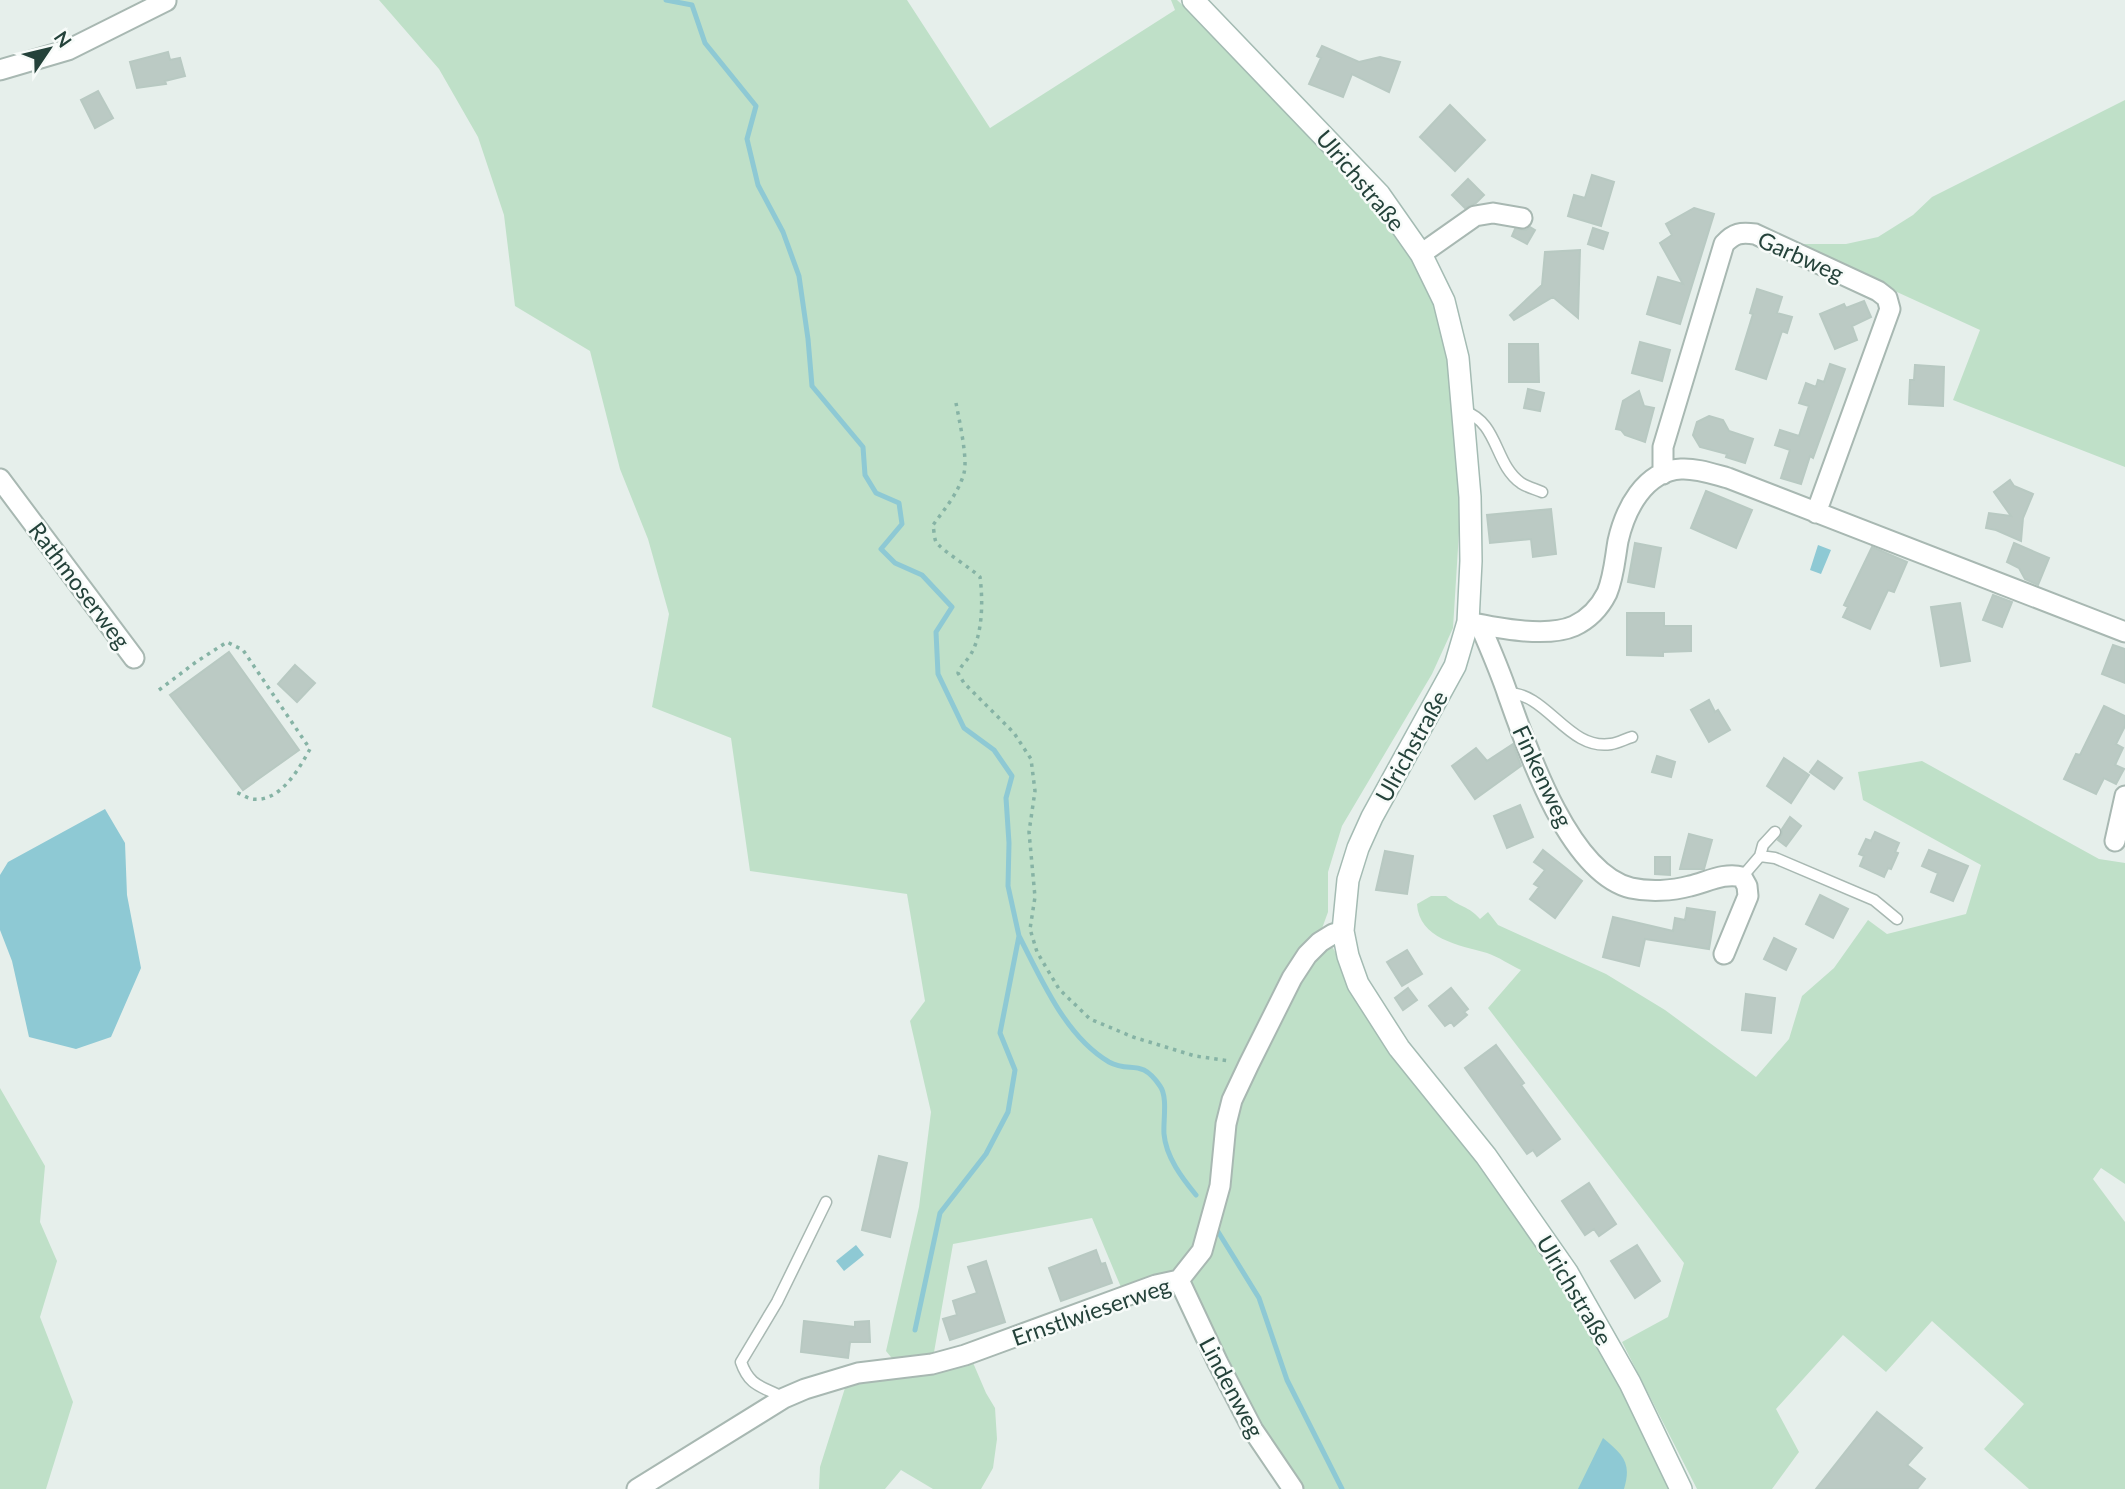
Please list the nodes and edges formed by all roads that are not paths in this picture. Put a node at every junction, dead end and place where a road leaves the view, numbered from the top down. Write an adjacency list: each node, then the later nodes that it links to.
1 (1193, 0): 5 (street, Ulrichstraße)
2 (167, 1): 3 (street)
3 (0, 70)
4 (1522, 218): 5 (street)
5 (1421, 254): 6 (street, Ulrichstraße)
6 (1464, 411): 9 (lane); 11 (street, Ulrichstraße)
7 (1663, 474): 10 (street); 10 (street, Garbweg); 11 (street)
8 (0, 479): 13 (street, Rathmoserweg)
9 (1542, 492)
10 (1816, 513): 12 (street)
11 (1474, 624): 14 (street, Finkenweg); 22 (street, Ulrichstraße)
12 (2125, 632)
13 (134, 658)
14 (1507, 693): 15 (lane, Finkenweg); 20 (street, Finkenweg)
15 (1632, 737)
16 (2125, 796): 18 (street)
17 (1775, 832): 19 (lane)
18 (2115, 841)
19 (1760, 856): 20 (lane); 21 (lane)
20 (1742, 877): 23 (street)
21 (1896, 919)
22 (1343, 931): 25 (street, Ernstlwieserweg); 29 (street, Ulrichstraße)
23 (1724, 954)
24 (826, 1202): 26 (lane)
25 (1179, 1280): 26 (street, Ernstlwieserweg); 28 (street, Lindenweg)
26 (785, 1398): 27 (street, Ernstlwieserweg)
27 (637, 1489)
28 (1293, 1489)
29 (1681, 1489)

